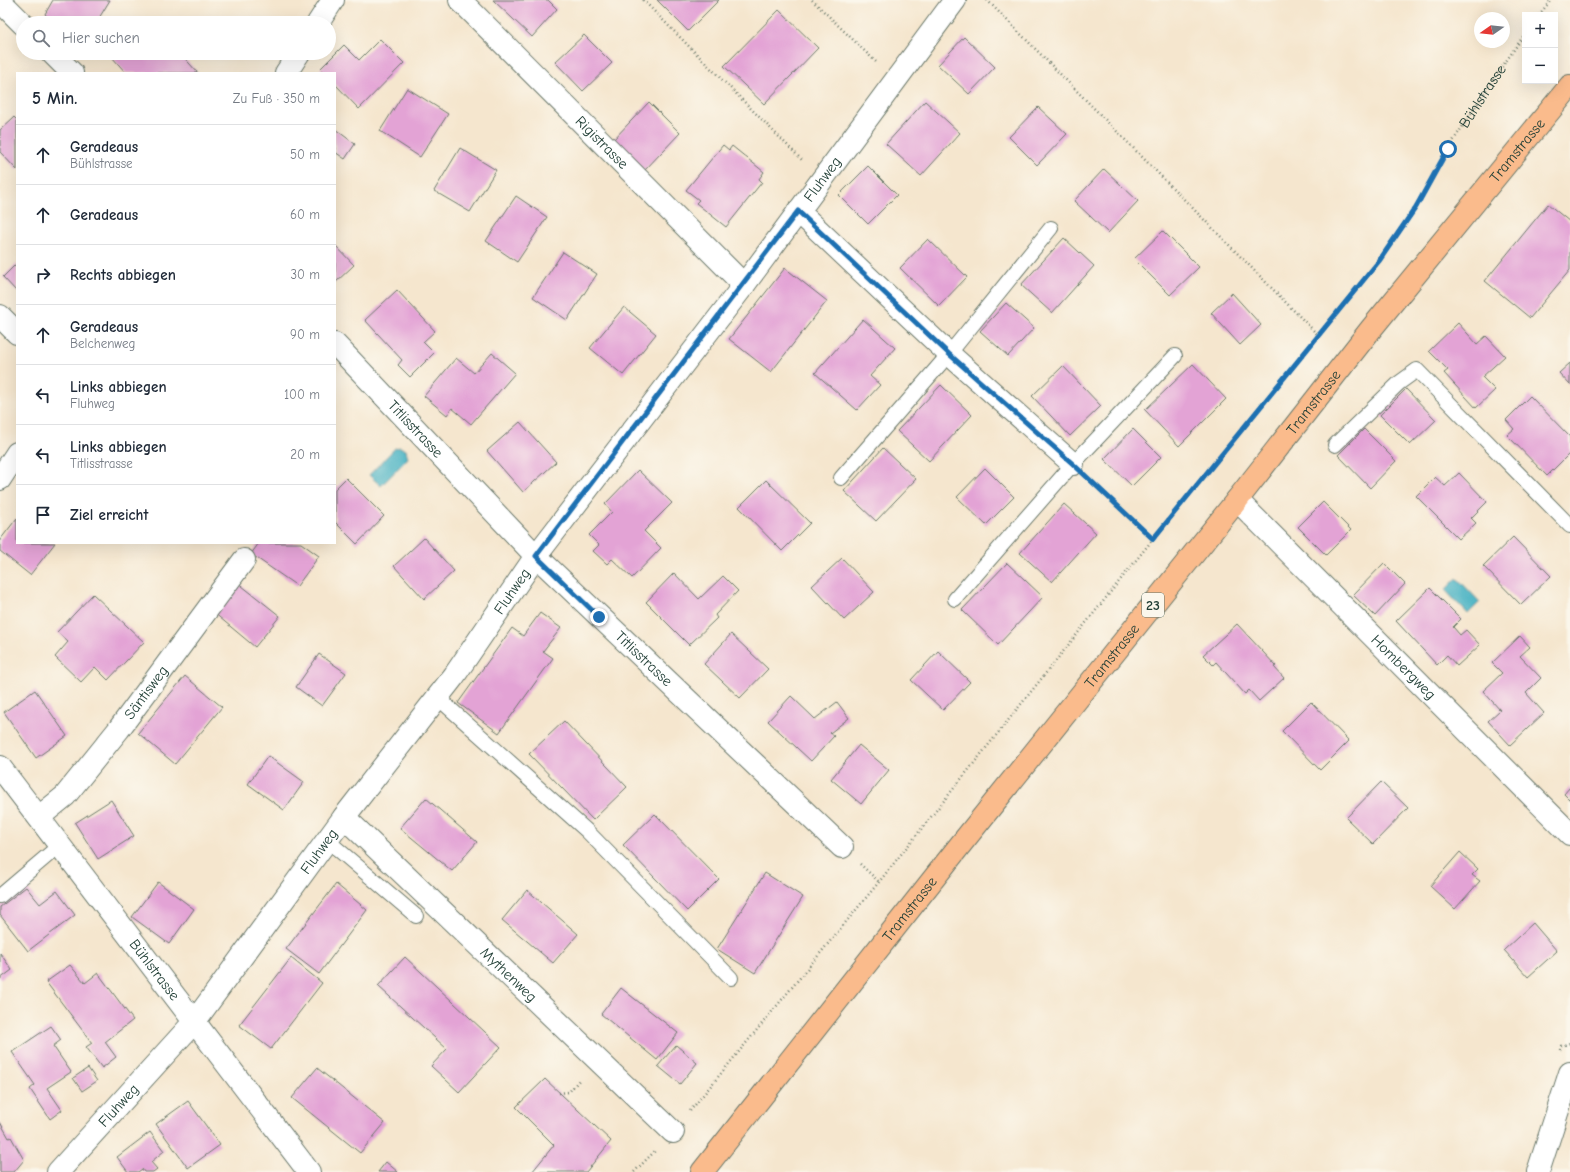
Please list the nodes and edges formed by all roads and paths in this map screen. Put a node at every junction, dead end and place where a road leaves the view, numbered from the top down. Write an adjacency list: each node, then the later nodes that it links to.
1 (333, 0): 10 (street)
2 (460, 0): 22 (street, Rigistrasse)
3 (643, 0): 19 (path)
4 (812, 0): 17 (path)
5 (954, 0): 17 (street, Fluhweg)
6 (987, 0): 25 (path)
7 (1551, 0): 9 (path)
8 (0, 1): 11 (street)
9 (1541, 12)
10 (323, 16)
11 (16, 17)
12 (1522, 38): 25 (path, Bühlstrasse)
13 (59, 60): 15 (street)
14 (294, 60): 16 (street)
15 (71, 72)
16 (287, 72)
17 (894, 81): 19 (street, Fluhweg)
18 (1570, 86): 34 (main road, Tramstrasse / 23)
19 (822, 180): 20 (street, Fluhweg)
20 (798, 211): 22 (street, Fluhweg); 27 (street)
21 (1051, 228): 27 (lane)
22 (744, 285): 37 (street, Fluhweg)
23 (0, 316): 24 (street)
24 (16, 332)
25 (1319, 336): 36 (path, Bühlstrasse)
26 (336, 345): 37 (street, Titlisstrasse)
27 (949, 354): 31 (street); 32 (lane)
28 (1175, 356): 31 (lane)
29 (1335, 445): 35 (lane)
30 (16, 455): 33 (street)
31 (1073, 464): 36 (path); 39 (lane)
32 (841, 478)
33 (0, 479)
34 (1237, 500): 44 (street, Hombergweg); 57 (main road, Tramstrasse / 23)
35 (1570, 526)
36 (1153, 539): 53 (path, Bühlstrasse)
37 (536, 556): 40 (street, Fluhweg); 47 (street, Titlisstrasse)
38 (244, 560): 42 (street, Säntisweg)
39 (955, 599)
40 (437, 697): 43 (street, Fluhweg); 50 (lane)
41 (0, 767): 42 (street, Bühlstrasse)
42 (39, 817): 46 (street, Bühlstrasse)
43 (344, 817): 45 (street, Fluhweg); 53 (street, Mythenweg)
44 (1570, 834)
45 (327, 840): 49 (lane); 51 (street, Fluhweg)
46 (60, 845): 48 (lane); 51 (street, Bühlstrasse)
47 (842, 847)
48 (0, 896)
49 (416, 916)
50 (731, 978)
51 (195, 1021): 54 (street, Fluhweg); 55 (street, Bühlstrasse)
52 (1570, 1073): 58 (street)
53 (673, 1132): 56 (path, Bühlstrasse)
54 (58, 1172)
55 (309, 1172)
56 (634, 1172)
57 (702, 1172)
58 (1538, 1172)

